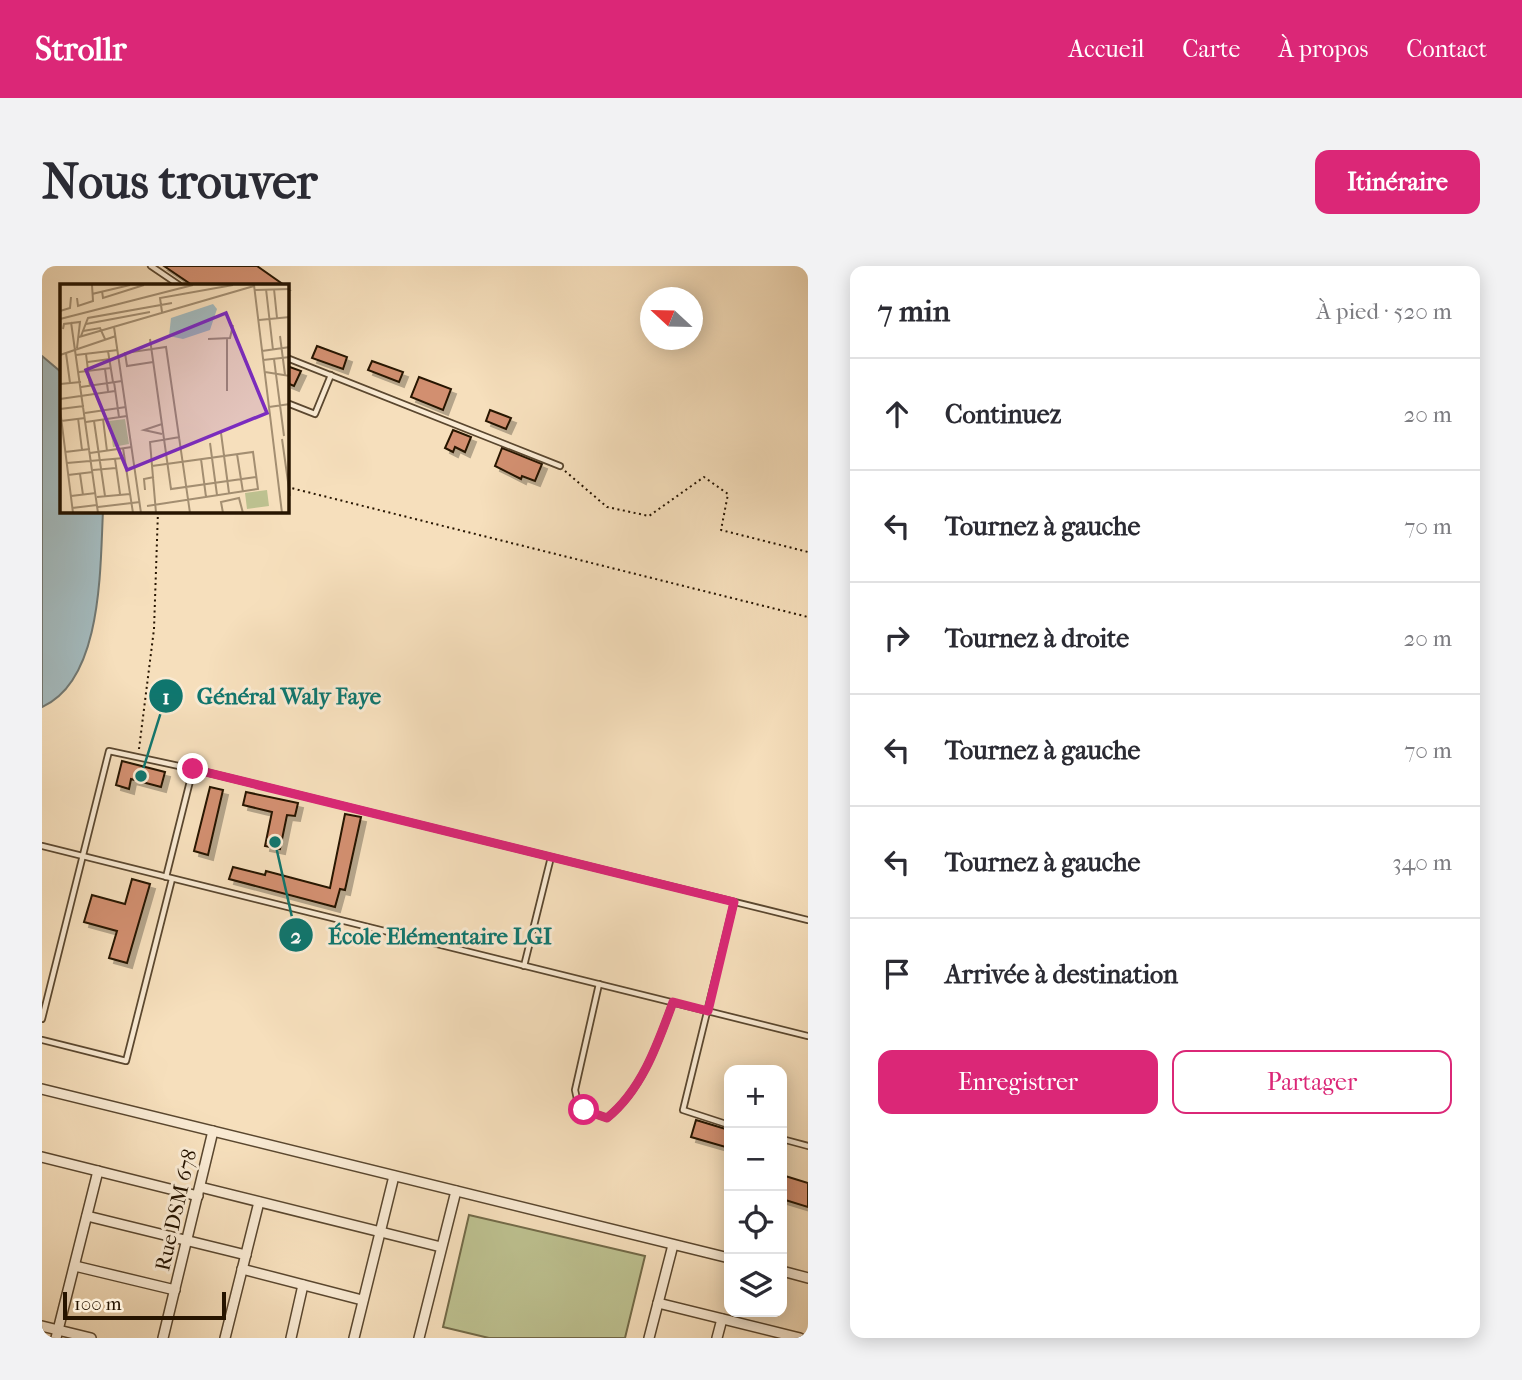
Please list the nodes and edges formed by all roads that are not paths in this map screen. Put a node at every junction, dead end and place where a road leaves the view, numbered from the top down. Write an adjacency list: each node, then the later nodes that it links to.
1 (151, 266): 2 (lane)
2 (178, 284)
3 (289, 359): 4 (lane)
4 (331, 375): 5 (lane); 6 (lane)
5 (289, 404)
6 (560, 467)
7 (193, 769): 9 (lane); 10 (lane); 11 (lane)
8 (42, 846): 9 (lane)
9 (82, 856): 11 (lane); 18 (lane)
10 (551, 857): 12 (lane); 14 (lane)
11 (169, 878): 14 (lane); 20 (lane)
12 (734, 902): 13 (lane); 17 (lane)
13 (808, 920)
14 (524, 966): 15 (lane)
15 (599, 984): 16 (lane); 16 (lane)
16 (673, 1002): 17 (lane)
17 (708, 1011): 19 (lane); 22 (lane)
18 (42, 1019)
19 (808, 1036)
20 (42, 1040)
21 (42, 1089): 23 (street)
22 (724, 1123)
23 (213, 1131): 28 (street); 29 (street, Rue DSM 678)
24 (787, 1140): 25 (lane)
25 (808, 1146)
26 (42, 1157): 27 (street)
27 (98, 1171): 29 (street); 32 (street)
28 (394, 1176): 30 (street); 33 (street)
29 (199, 1191): 31 (street); 34 (street, Rue DSM 678)
30 (456, 1191): 35 (street); 36 (street)
31 (259, 1202): 33 (street); 37 (street)
32 (87, 1216): 34 (street); 39 (street)
33 (380, 1232): 36 (street); 45 (street)
34 (187, 1240): 37 (street); 44 (street, Rue DSM 678)
35 (673, 1245): 38 (street); 46 (street)
36 (441, 1247): 56 (street)
37 (246, 1255): 40 (street)
38 (724, 1257)
39 (75, 1266): 44 (street); 50 (street)
40 (242, 1269): 43 (street); 53 (street)
41 (787, 1272): 42 (street)
42 (808, 1278)
43 (303, 1285): 45 (street); 54 (street)
44 (175, 1290): 52 (street, Rue DSM 678)
45 (362, 1300): 55 (street)
46 (657, 1303): 47 (street); 57 (street)
47 (724, 1316)
48 (729, 1317): 58 (street); 59 (street)
49 (42, 1326): 50 (street)
50 (57, 1334): 51 (street)
51 (91, 1338)
52 (163, 1338)
53 (225, 1338)
54 (290, 1338)
55 (354, 1338)
56 (419, 1338)
57 (649, 1338)
58 (717, 1338)
59 (800, 1338)

